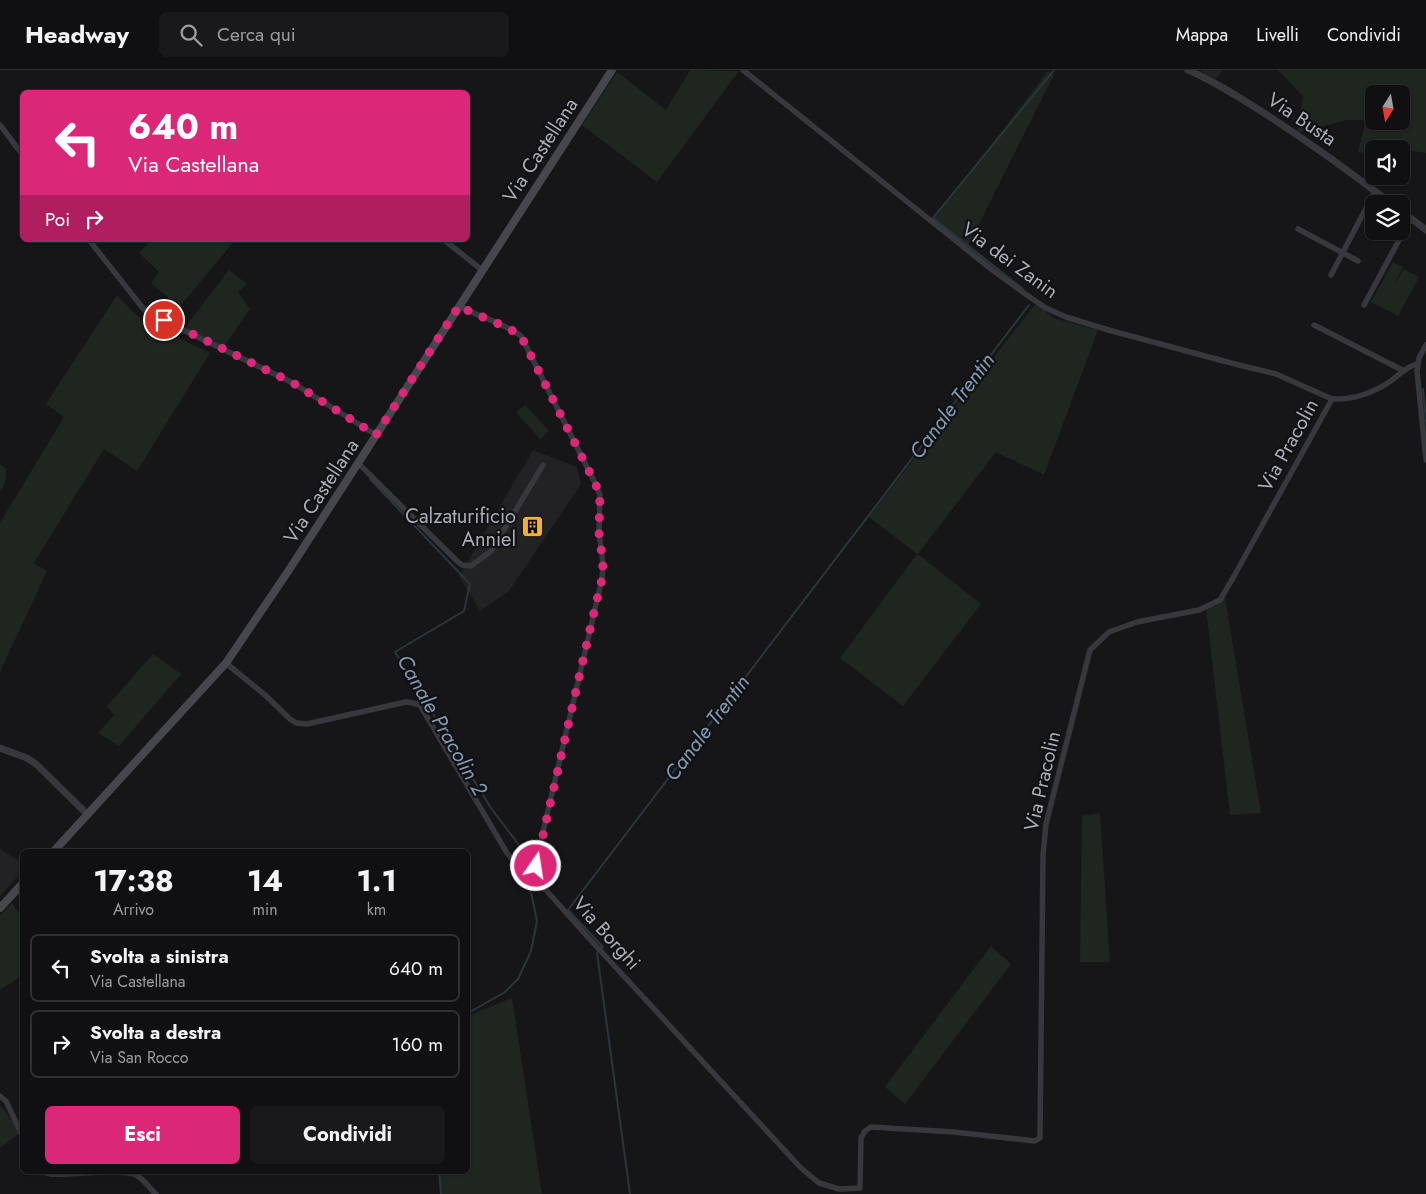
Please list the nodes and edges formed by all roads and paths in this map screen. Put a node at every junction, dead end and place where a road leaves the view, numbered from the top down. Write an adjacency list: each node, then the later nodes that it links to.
1 (612, 70): 15 (main road, Via Castellana)
2 (743, 70): 23 (street, Via dei Zanin)
3 (1188, 70): 6 (street, Via Busta)
4 (0, 125): 5 (street)
5 (20, 151)
6 (1375, 191): 7 (street, Via Busta); 13 (street)
7 (1380, 195)
8 (1411, 218): 10 (street); 18 (street)
9 (1298, 229): 13 (street)
10 (1426, 230)
11 (91, 242): 24 (street)
12 (447, 242): 15 (street)
13 (1343, 253): 14 (street); 16 (street)
14 (1358, 261)
15 (482, 270): 17 (main road, Via Castellana)
16 (1331, 275)
17 (459, 306): 24 (main road, Via Castellana); 32 (street)
18 (1364, 306)
19 (1314, 325): 22 (street)
20 (1426, 345): 21 (street)
21 (1417, 364): 22 (street, Via Pracolin); 25 (street)
22 (1404, 371): 23 (street, Via Pracolin)
23 (1332, 399): 38 (street, Via Pracolin)
24 (376, 435): 26 (main road, Via Castellana)
25 (1426, 460)
26 (358, 463): 27 (street); 28 (main road, Via Castellana)
27 (543, 465)
28 (226, 662): 30 (main road, Via Castellana); 32 (street, Via Borghi)
29 (0, 748): 30 (street)
30 (88, 815): 31 (main road, Via Castellana)
31 (56, 849)
32 (532, 879): 38 (street, Via Borghi)
33 (20, 886): 34 (main road)
34 (0, 908)
35 (0, 1096): 36 (street)
36 (20, 1131)
37 (132, 1174): 39 (street)
38 (860, 1188)
39 (156, 1194)

